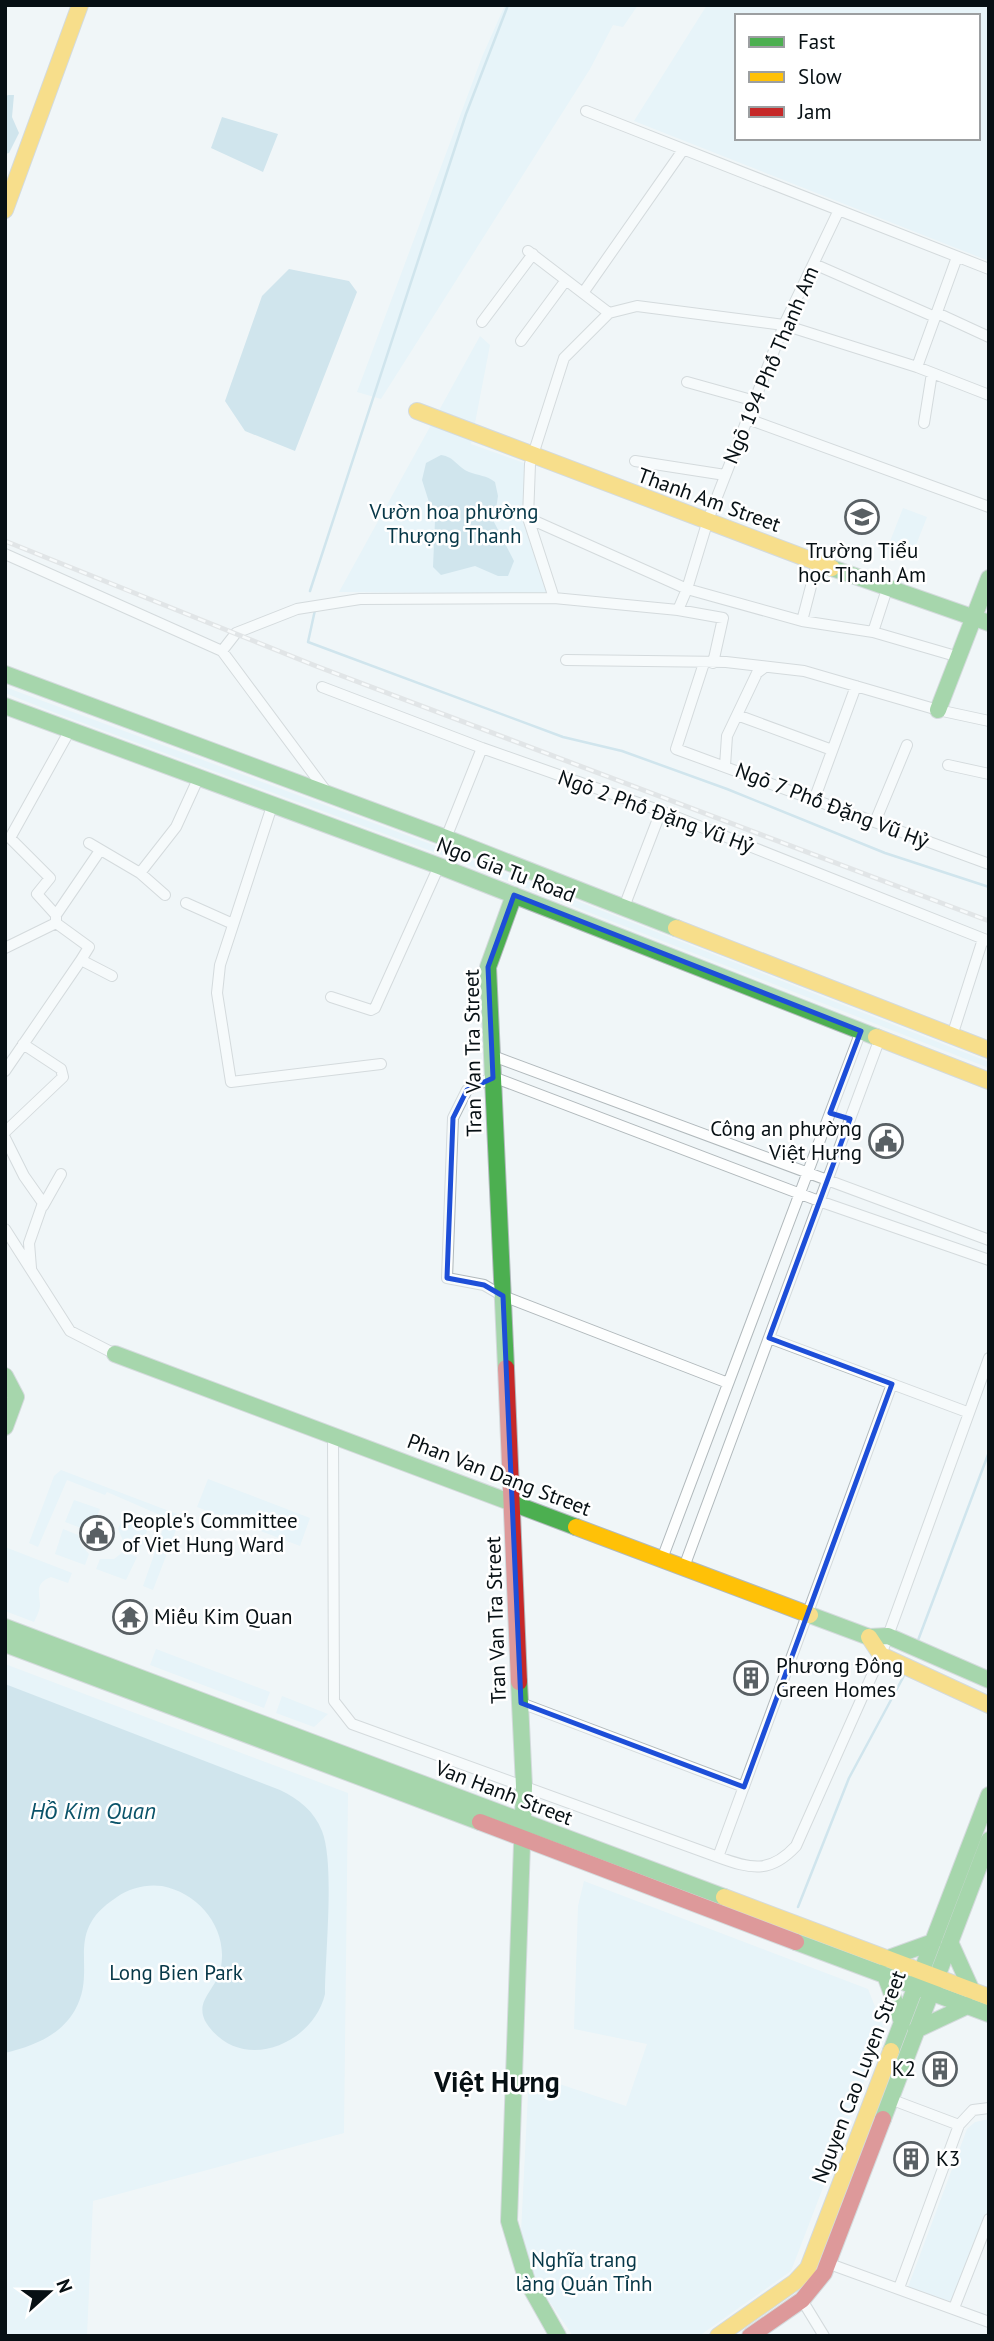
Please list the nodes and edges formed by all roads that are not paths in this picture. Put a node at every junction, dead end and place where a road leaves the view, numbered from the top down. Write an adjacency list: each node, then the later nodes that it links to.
1 (80, 5): 4 (street)
2 (586, 111): 3 (street)
3 (683, 150): 6 (street); 11 (street)
4 (11, 180): 5 (street)
5 (5, 210)
6 (838, 212): 7 (street); 8 (street, Ngõ 194 Phố Thanh Am)
7 (957, 257): 9 (street); 13 (street)
8 (814, 264): 13 (street); 15 (street, Ngõ 194 Phố Thanh Am)
9 (989, 269)
10 (566, 280): 11 (street); 14 (street); 17 (street)
11 (583, 293): 12 (street)
12 (609, 313): 15 (street); 26 (street)
13 (936, 315): 16 (street); 18 (street)
14 (482, 322)
15 (784, 325): 18 (street); 22 (street, Ngõ 194 Phố Thanh Am)
16 (989, 337)
17 (521, 341)
18 (917, 367): 19 (street)
19 (932, 373): 21 (street); 25 (street)
20 (687, 382): 22 (street)
21 (989, 395)
22 (755, 401): 24 (street, Ngõ 194 Phố Thanh Am)
23 (417, 411): 26 (street, Thanh Am Street)
24 (748, 419): 28 (street, Ngõ 194 Phố Thanh Am); 29 (street)
25 (924, 423)
26 (536, 454): 30 (street); 31 (street, Thanh Am Street)
27 (635, 461): 28 (street)
28 (725, 475): 31 (street, Ngõ 194 Phố Thanh Am)
29 (989, 507)
30 (528, 518): 35 (street); 37 (street)
31 (708, 520): 33 (street, Thanh Am Street); 35 (street, Ngõ 194 Phố Thanh Am)
32 (5, 554): 42 (street)
33 (817, 563): 36 (street, Thanh Am Street); 40 (street)
34 (989, 578): 39 (street)
35 (687, 589): 38 (street, Ngõ 194 Phố Thanh Am); 40 (street)
36 (887, 589): 39 (street, Thanh Am Street); 41 (street)
37 (554, 598): 38 (street); 42 (street)
38 (678, 610): 45 (street)
39 (981, 620): 43 (street)
40 (802, 621): 41 (street)
41 (873, 632): 43 (street)
42 (222, 651): 62 (street)
43 (958, 657): 51 (street)
44 (566, 660): 45 (street)
45 (708, 663): 46 (street); 59 (street, Ngõ 7 Phố Đặng Vũ Hỷ)
46 (765, 667): 48 (street); 52 (street)
47 (5, 674): 62 (street, Ngo Gia Tu Road)
48 (856, 686): 51 (street); 57 (street)
49 (322, 687): 56 (street, Ngõ 2 Phố Đặng Vũ Hỷ)
50 (5, 706): 54 (street, Ngo Gia Tu Road)
51 (938, 710): 53 (street)
52 (737, 715): 57 (street); 59 (street)
53 (989, 721)
54 (70, 730): 61 (street, Ngo Gia Tu Road); 68 (street)
55 (907, 746): 66 (street)
56 (482, 748): 65 (street, Ngõ 2 Phố Đặng Vũ Hỷ); 67 (street)
57 (832, 750): 63 (street)
58 (948, 765): 60 (street)
59 (725, 766): 63 (street, Ngõ 7 Phố Đặng Vũ Hỷ)
60 (989, 774)
61 (198, 779): 64 (street, Ngo Gia Tu Road); 73 (street)
62 (330, 796): 67 (street, Ngo Gia Tu Road)
63 (814, 800): 66 (street, Ngõ 7 Phố Đặng Vũ Hỷ)
64 (272, 806): 72 (street, Ngo Gia Tu Road); 79 (street)
65 (661, 811): 77 (street); 80 (street, Ngõ 2 Phố Đặng Vũ Hỷ)
66 (875, 822): 71 (street, Ngõ 7 Phố Đặng Vũ Hỷ)
67 (446, 838): 77 (street, Ngo Gia Tu Road)
68 (7, 840): 78 (street)
69 (89, 843): 70 (street)
70 (99, 852): 73 (street); 78 (street)
71 (989, 864)
72 (439, 866): 75 (street, Ngo Gia Tu Road); 84 (street)
73 (139, 873): 74 (street)
74 (165, 895)
75 (514, 895): 85 (street, Ngo Gia Tu Road); 90 (street, Tran Van Tra Street)
76 (186, 903): 79 (street)
77 (624, 907): 86 (street, Ngo Gia Tu Road)
78 (56, 919): 81 (street); 82 (street)
79 (233, 924): 91 (street)
80 (986, 940): 86 (street)
81 (5, 948)
82 (81, 960): 83 (street); 88 (street)
83 (112, 976)
84 (331, 997)
85 (861, 1031): 87 (street, Ngo Gia Tu Road); 95 (street)
86 (952, 1036): 89 (street, Ngo Gia Tu Road)
87 (880, 1038): 94 (street, Ngo Gia Tu Road); 96 (street)
88 (23, 1044): 92 (street); 97 (street)
89 (989, 1050)
90 (493, 1056): 93 (street, Tran Van Tra Street); 99 (street)
91 (381, 1064)
92 (5, 1071)
93 (493, 1077): 102 (street); 109 (street, Tran Van Tra Street); 109 (street)
94 (989, 1081)
95 (830, 1112): 96 (street); 99 (street)
96 (850, 1119): 101 (street)
97 (5, 1132)
98 (5, 1138): 104 (street)
99 (808, 1172): 101 (street); 102 (street)
100 (61, 1174): 104 (street)
101 (827, 1180): 103 (street); 106 (street)
102 (799, 1194): 103 (street); 114 (street)
103 (819, 1201): 107 (street); 110 (street)
104 (43, 1206): 108 (street)
105 (5, 1229): 108 (street)
106 (989, 1240)
107 (989, 1260)
108 (31, 1270): 111 (street)
109 (503, 1296): 114 (street); 119 (street, Tran Van Tra Street)
110 (769, 1338): 115 (street); 121 (street)
111 (115, 1354): 118 (street, Phan Van Dang Street)
112 (989, 1358): 116 (street)
113 (5, 1376): 117 (street)
114 (728, 1383): 120 (street)
115 (892, 1384): 116 (street); 122 (street)
116 (967, 1412): 124 (street)
117 (5, 1427)
118 (333, 1435): 119 (street, Phan Van Dang Street); 131 (street)
119 (513, 1503): 120 (street, Phan Van Dang Street); 129 (street, Tran Van Tra Street)
120 (662, 1559): 121 (street, Phan Van Dang Street)
121 (684, 1567): 122 (street, Phan Van Dang Street)
122 (809, 1615): 125 (street, Phan Van Dang Street); 132 (street)
123 (5, 1628): 134 (street, Van Hanh Street)
124 (888, 1636): 125 (street, Phan Van Dang Street); 127 (street); 128 (street, Phan Van Dang Street)
125 (869, 1637): 127 (street)
126 (5, 1644): 134 (street, Van Hanh Street)
127 (881, 1655): 130 (street); 136 (street)
128 (989, 1680)
129 (521, 1703): 131 (street, Tran Van Tra Street); 132 (street)
130 (989, 1705)
131 (524, 1786): 134 (street, Tran Van Tra Street); 136 (street)
132 (744, 1787): 136 (street)
133 (989, 1795): 137 (street, Nguyen Cao Luyen Street)
134 (524, 1831): 139 (street, Van Hanh Street); 154 (street, Tran Van Tra Street)
135 (989, 1840): 138 (street, Nguyen Cao Luyen Street)
136 (718, 1857)
137 (933, 1942): 139 (street); 140 (street, Nguyen Cao Luyen Street)
138 (950, 1942): 140 (street, Nguyen Cao Luyen Street); 142 (street)
139 (886, 1967): 140 (street, Van Hanh Street); 144 (street)
140 (926, 1982): 142 (street, Van Hanh Street); 144 (street, Nguyen Cao Luyen Street)
141 (989, 1997): 142 (street, Van Hanh Street)
142 (969, 1999): 143 (street, Van Hanh Street); 144 (street)
143 (989, 2014)
144 (909, 2026): 145 (street, Nguyen Cao Luyen Street); 155 (street, Nguyen Cao Luyen Street)
145 (890, 2099): 147 (street); 149 (street, Nguyen Cao Luyen Street)
146 (989, 2108): 147 (street)
147 (959, 2125): 150 (street)
148 (989, 2219): 152 (street)
149 (827, 2263): 150 (street); 151 (street, Nguyen Cao Luyen Street)
150 (899, 2288): 152 (street)
151 (802, 2300): 156 (street, Nguyen Cao Luyen Street); 157 (street)
152 (954, 2308): 153 (street)
153 (989, 2322)
154 (558, 2336)
155 (718, 2336)
156 (750, 2336)
157 (824, 2336)

